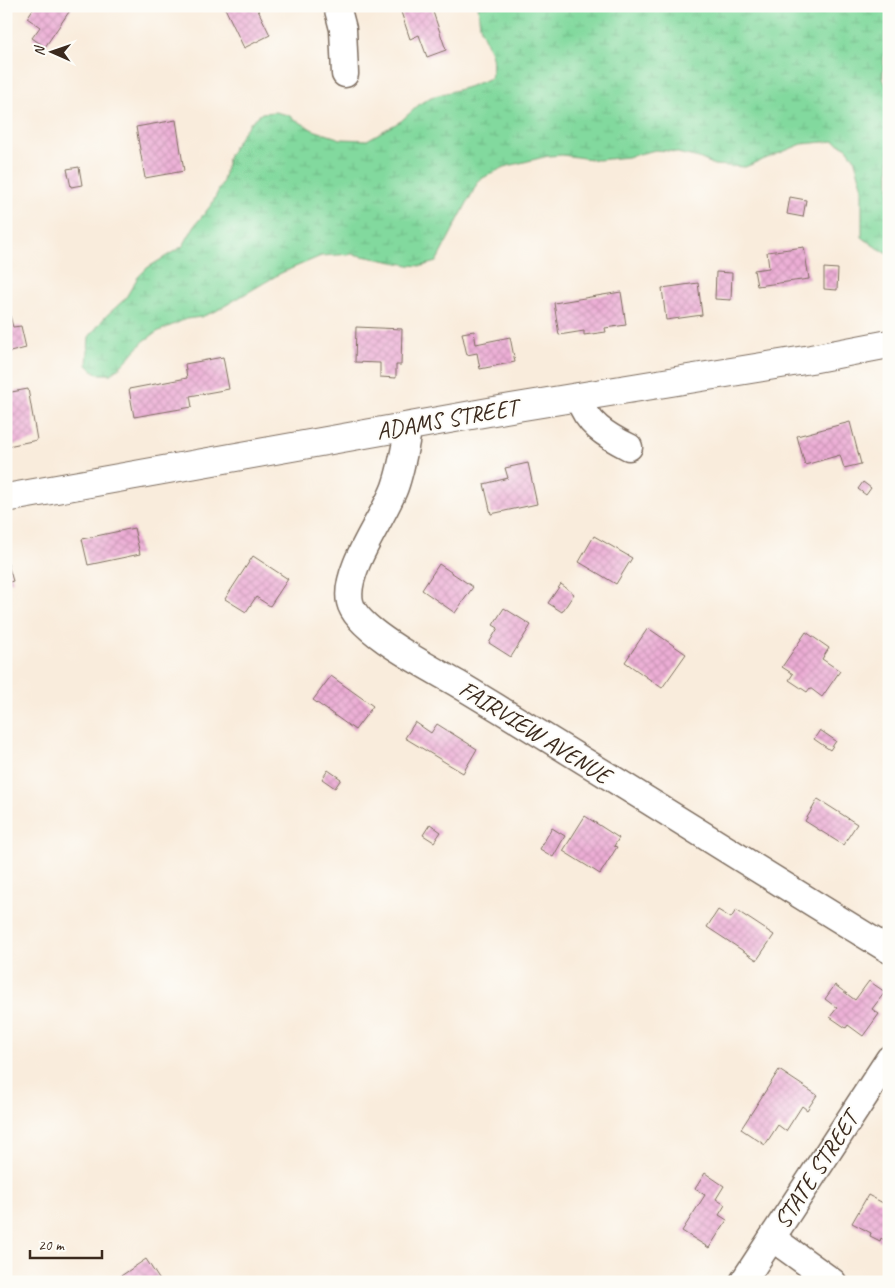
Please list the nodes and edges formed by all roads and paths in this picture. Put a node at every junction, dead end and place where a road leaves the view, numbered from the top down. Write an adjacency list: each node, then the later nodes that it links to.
1 (337, 6): 2 (street)
2 (345, 74)
3 (889, 344): 4 (street, ADAMS STREET)
4 (578, 397): 5 (street, ADAMS STREET); 6 (street)
5 (409, 426): 7 (street, ADAMS STREET); 8 (street, FAIRVIEW AVENUE)
6 (629, 447)
7 (6, 498)
8 (889, 950)
9 (889, 1059): 10 (street, STATE STREET)
10 (772, 1238): 11 (street, STATE STREET); 12 (street)
11 (743, 1282)
12 (833, 1282)

